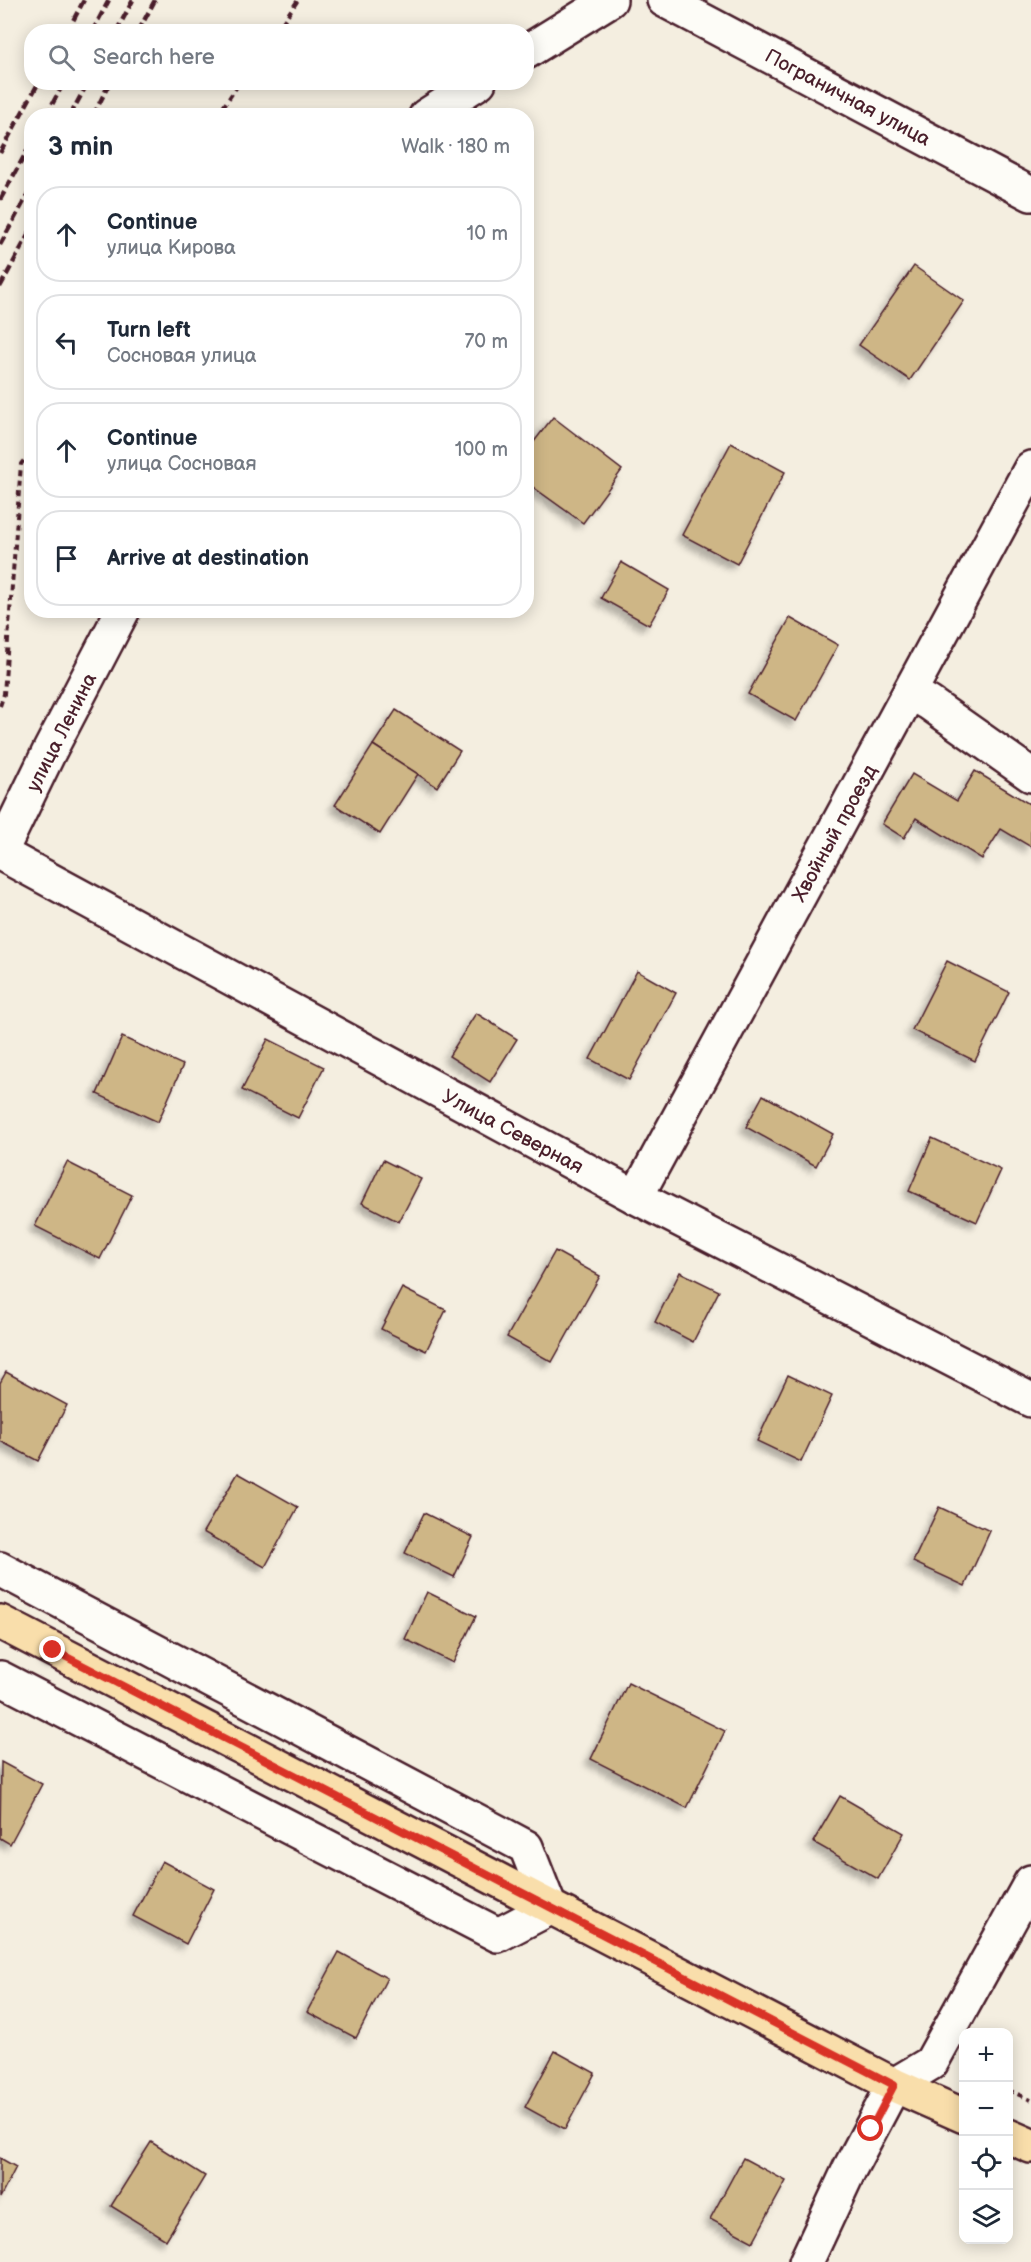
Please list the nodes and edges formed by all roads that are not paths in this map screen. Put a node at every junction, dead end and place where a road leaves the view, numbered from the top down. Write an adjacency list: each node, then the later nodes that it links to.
1 (610, 0): 3 (street)
2 (664, 0): 6 (street, Пограничная улица)
3 (534, 47)
4 (467, 90): 5 (street)
5 (438, 108)
6 (1031, 194)
7 (1031, 468): 9 (street, Хвойный проезд)
8 (119, 618): 11 (street, улица Ленина)
9 (910, 693): 10 (street); 12 (street, Хвойный проезд)
10 (1031, 775)
11 (0, 853): 12 (street, Улица Северная)
12 (636, 1197): 13 (street, Улица Северная)
13 (1031, 1400)
14 (0, 1569): 18 (street)
15 (0, 1622): 18 (main road)
16 (0, 1678): 18 (street)
17 (1031, 1882): 19 (street)
18 (550, 1908): 19 (main road)
19 (894, 2085): 20 (main road); 23 (street)
20 (959, 2114)
21 (1013, 2138): 22 (main road)
22 (1031, 2146)
23 (806, 2262)

